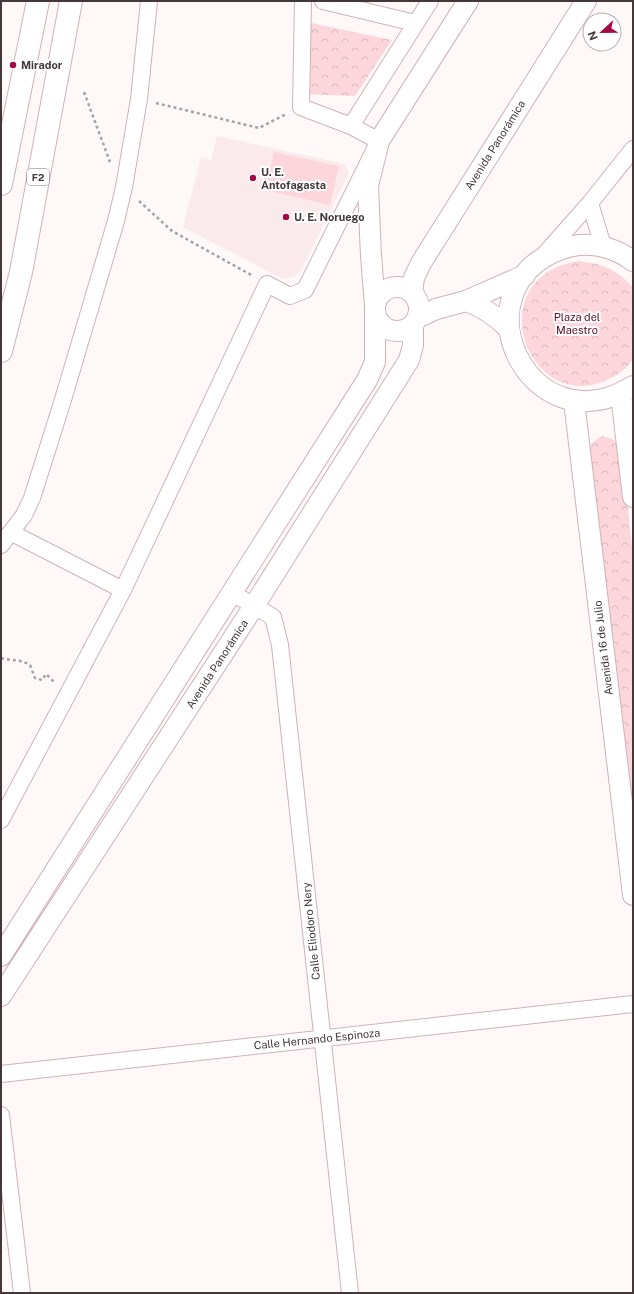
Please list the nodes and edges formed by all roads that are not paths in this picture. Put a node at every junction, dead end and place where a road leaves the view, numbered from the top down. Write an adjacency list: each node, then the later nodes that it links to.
1 (38, 1): 13 (highway)
2 (71, 1): 25 (highway, F2)
3 (149, 1): 29 (street)
4 (303, 1): 10 (street)
5 (323, 1): 9 (street)
6 (430, 1): 9 (street)
7 (468, 1): 11 (street)
8 (586, 1): 19 (street, Avenida Panorámica)
9 (415, 23): 10 (street)
10 (351, 126): 11 (street)
11 (379, 141): 21 (street); 31 (street)
12 (633, 149): 14 (street)
13 (1, 184)
14 (590, 203): 15 (street); 16 (street)
15 (603, 246): 16 (street); 17 (street)
16 (539, 261): 18 (street)
17 (633, 261)
18 (525, 275): 20 (street); 24 (street)
19 (414, 296): 21 (street); 22 (street); 23 (street)
20 (466, 301): 22 (street); 24 (street)
21 (375, 308): 23 (street); 32 (street)
22 (436, 309): 23 (street)
23 (415, 321): 33 (street, Avenida Panorámica)
24 (508, 328): 27 (street)
25 (1, 351)
26 (627, 390): 27 (street); 28 (street)
27 (574, 401): 35 (street, Avenida 16 de Julio)
28 (633, 497)
29 (12, 532): 30 (street); 31 (street)
30 (1, 545)
31 (123, 590): 34 (street)
32 (232, 593): 33 (street, Calle Eliodoro Nery); 36 (street)
33 (254, 606): 37 (street, Avenida Panorámica); 39 (street, Calle Eliodoro Nery)
34 (1, 820)
35 (633, 895)
36 (1, 956)
37 (1, 996)
38 (633, 1004): 39 (street, Calle Hernando Espinoza)
39 (322, 1038): 40 (street, Calle Hernando Espinoza); 43 (street, Calle Eliodoro Nery)
40 (1, 1074)
41 (1, 1115): 42 (street)
42 (22, 1293)
43 (350, 1293)

